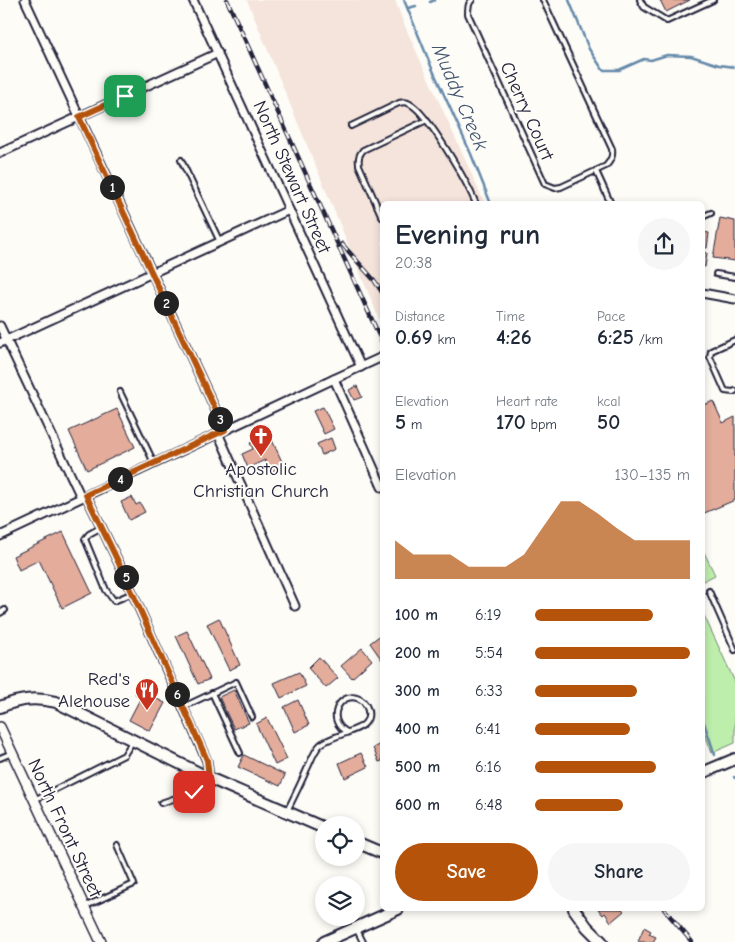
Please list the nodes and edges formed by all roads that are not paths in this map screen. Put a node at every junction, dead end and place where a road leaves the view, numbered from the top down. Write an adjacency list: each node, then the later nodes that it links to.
1 (25, 0): 8 (street)
2 (194, 0): 7 (street, North Stewart Street)
3 (472, 0): 13 (lane, Cherry Court)
4 (543, 0): 13 (lane, Cherry Court)
5 (640, 0): 6 (lane)
6 (713, 0)
7 (218, 53): 8 (street); 16 (street, North Stewart Street)
8 (79, 117): 11 (street); 21 (street)
9 (427, 120): 10 (lane); 14 (lane); 17 (lane)
10 (351, 126)
11 (0, 153)
12 (181, 160): 20 (lane)
13 (596, 171): 15 (lane)
14 (474, 201)
15 (610, 201)
16 (289, 210): 20 (street); 30 (street, North Stewart Street)
17 (380, 213)
18 (711, 213): 19 (lane)
19 (705, 216)
20 (220, 242): 21 (street)
21 (152, 273): 28 (street); 34 (street)
22 (716, 274): 23 (lane)
23 (735, 277)
24 (705, 294): 25 (street)
25 (735, 299)
26 (0, 326): 28 (street)
27 (735, 340): 32 (lane)
28 (3, 342): 37 (street)
29 (380, 359): 30 (street)
30 (360, 367): 31 (street)
31 (334, 379): 34 (street); 36 (street)
32 (735, 391)
33 (120, 392): 35 (lane)
34 (221, 432): 35 (street); 42 (street)
35 (154, 463): 37 (street)
36 (380, 482)
37 (84, 496): 38 (street); 39 (street)
38 (102, 527): 41 (street); 41 (lane)
39 (0, 536)
40 (709, 591): 45 (lane)
41 (133, 593): 48 (street)
42 (295, 606)
43 (5, 610): 44 (lane)
44 (0, 612)
45 (735, 650)
46 (212, 693): 48 (lane); 49 (lane); 54 (lane)
47 (0, 707): 52 (main road)
48 (183, 707): 58 (street)
49 (252, 717)
50 (0, 727): 53 (street, North Front Street)
51 (347, 732): 51 (lane); 61 (lane)
52 (134, 740): 58 (main road); 59 (lane)
53 (12, 753): 55 (lane); 59 (street, North Front Street)
54 (240, 753)
55 (0, 758)
56 (735, 759): 57 (main road)
57 (705, 772)
58 (209, 778): 60 (lane); 61 (main road)
59 (34, 800): 66 (street, North Front Street)
60 (160, 803)
61 (286, 813): 62 (main road)
62 (315, 824)
63 (117, 845): 66 (lane)
64 (365, 846): 65 (main road)
65 (380, 852)
66 (84, 907): 70 (street, North Front Street)
67 (394, 911): 69 (main road)
68 (575, 911): 73 (main road)
69 (356, 928): 71 (main road); 72 (lane)
70 (100, 942)
71 (324, 942)
72 (363, 942)
73 (602, 942)

